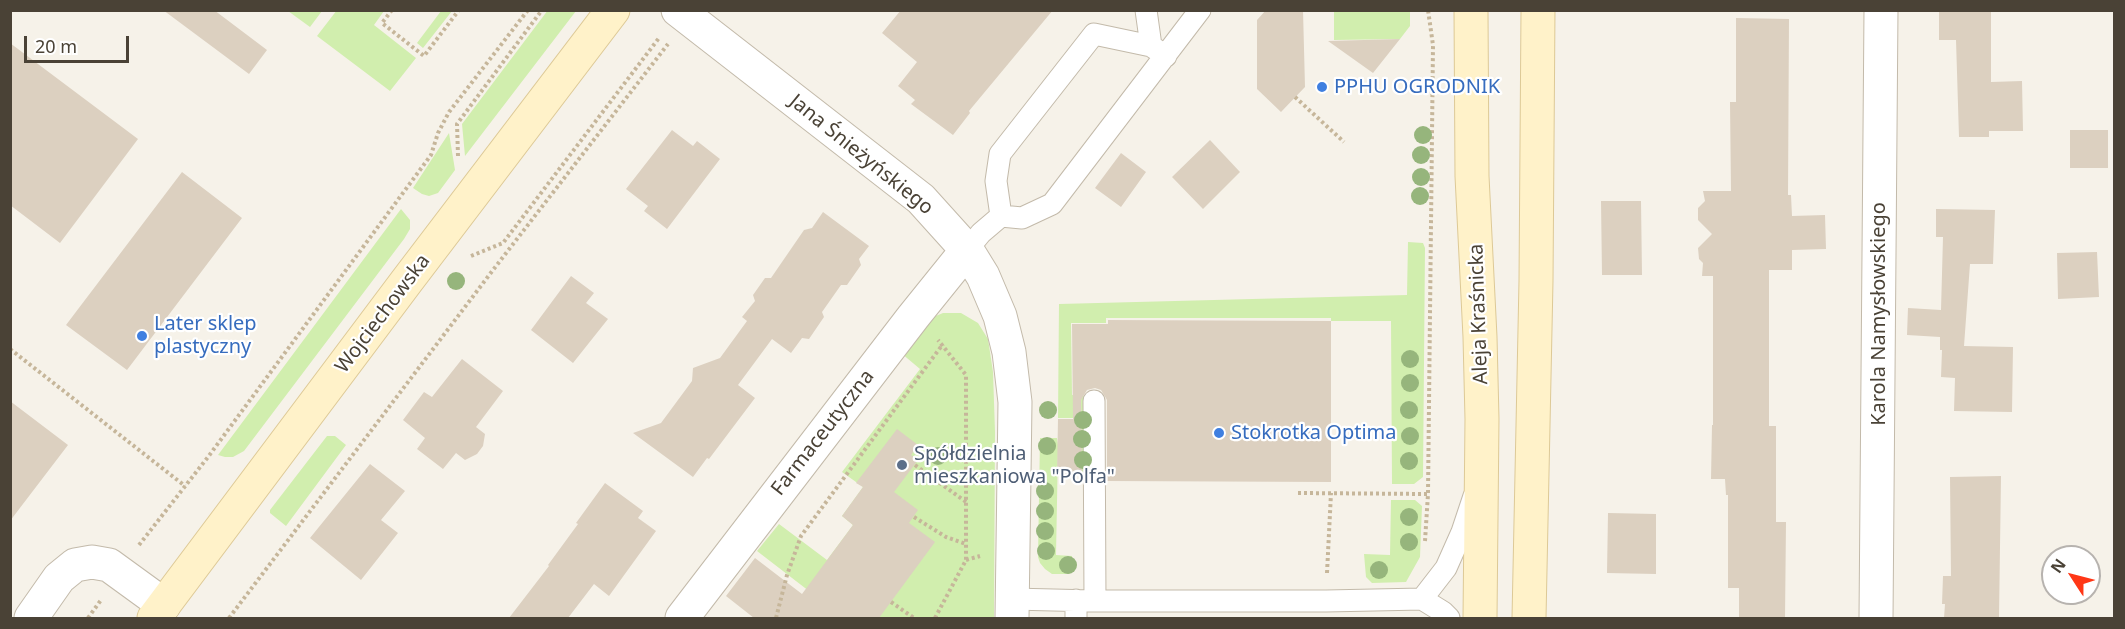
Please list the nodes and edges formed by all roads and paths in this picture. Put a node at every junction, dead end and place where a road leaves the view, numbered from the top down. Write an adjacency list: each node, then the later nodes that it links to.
1 (392, 10): 2 (path)
2 (459, 10)
3 (528, 10): 25 (path)
4 (542, 10): 16 (path)
5 (613, 10): 40 (main road, Wojciechowska)
6 (1146, 10): 13 (lane)
7 (1200, 10): 13 (lane)
8 (1428, 10): 28 (path)
9 (1471, 10): 24 (main road, Aleja Kraśnicka)
10 (1538, 10): 49 (main road)
11 (1881, 10): 50 (street, Karola Namysłowskiego)
12 (673, 26): 18 (street, Jana Śnieżyńskiego); 19 (path); 43 (path)
13 (1158, 51): 17 (lane); 17 (lane)
14 (1295, 97): 15 (path)
15 (1344, 142)
16 (458, 164)
17 (1001, 216): 18 (lane)
18 (967, 250): 39 (street, Jana Śnieżyńskiego); 44 (street, Farmaceutyczna)
19 (470, 256)
20 (943, 344): 45 (path)
21 (10, 349): 25 (path)
22 (1094, 401): 38 (lane)
23 (915, 465): 29 (path)
24 (1482, 471): 35 (lane); 48 (main road, Aleja Kraśnicka)
25 (185, 486): 33 (path)
26 (1298, 493): 27 (path)
27 (1331, 493): 28 (path); 36 (path)
28 (1428, 494): 32 (path)
29 (966, 503)
30 (914, 517): 31 (path)
31 (966, 544)
32 (1425, 547)
33 (136, 549)
34 (103, 597): 42 (path)
35 (1422, 599): 36 (lane); 47 (lane)
36 (1326, 601): 38 (lane)
37 (891, 602): 46 (path)
38 (1082, 606): 39 (lane)
39 (1012, 609)
40 (159, 612): 41 (street)
41 (31, 618)
42 (88, 618)
43 (229, 618)
44 (682, 618)
45 (776, 618)
46 (914, 618)
47 (1449, 618)
48 (1480, 618)
49 (1529, 618)
50 (1876, 618)

